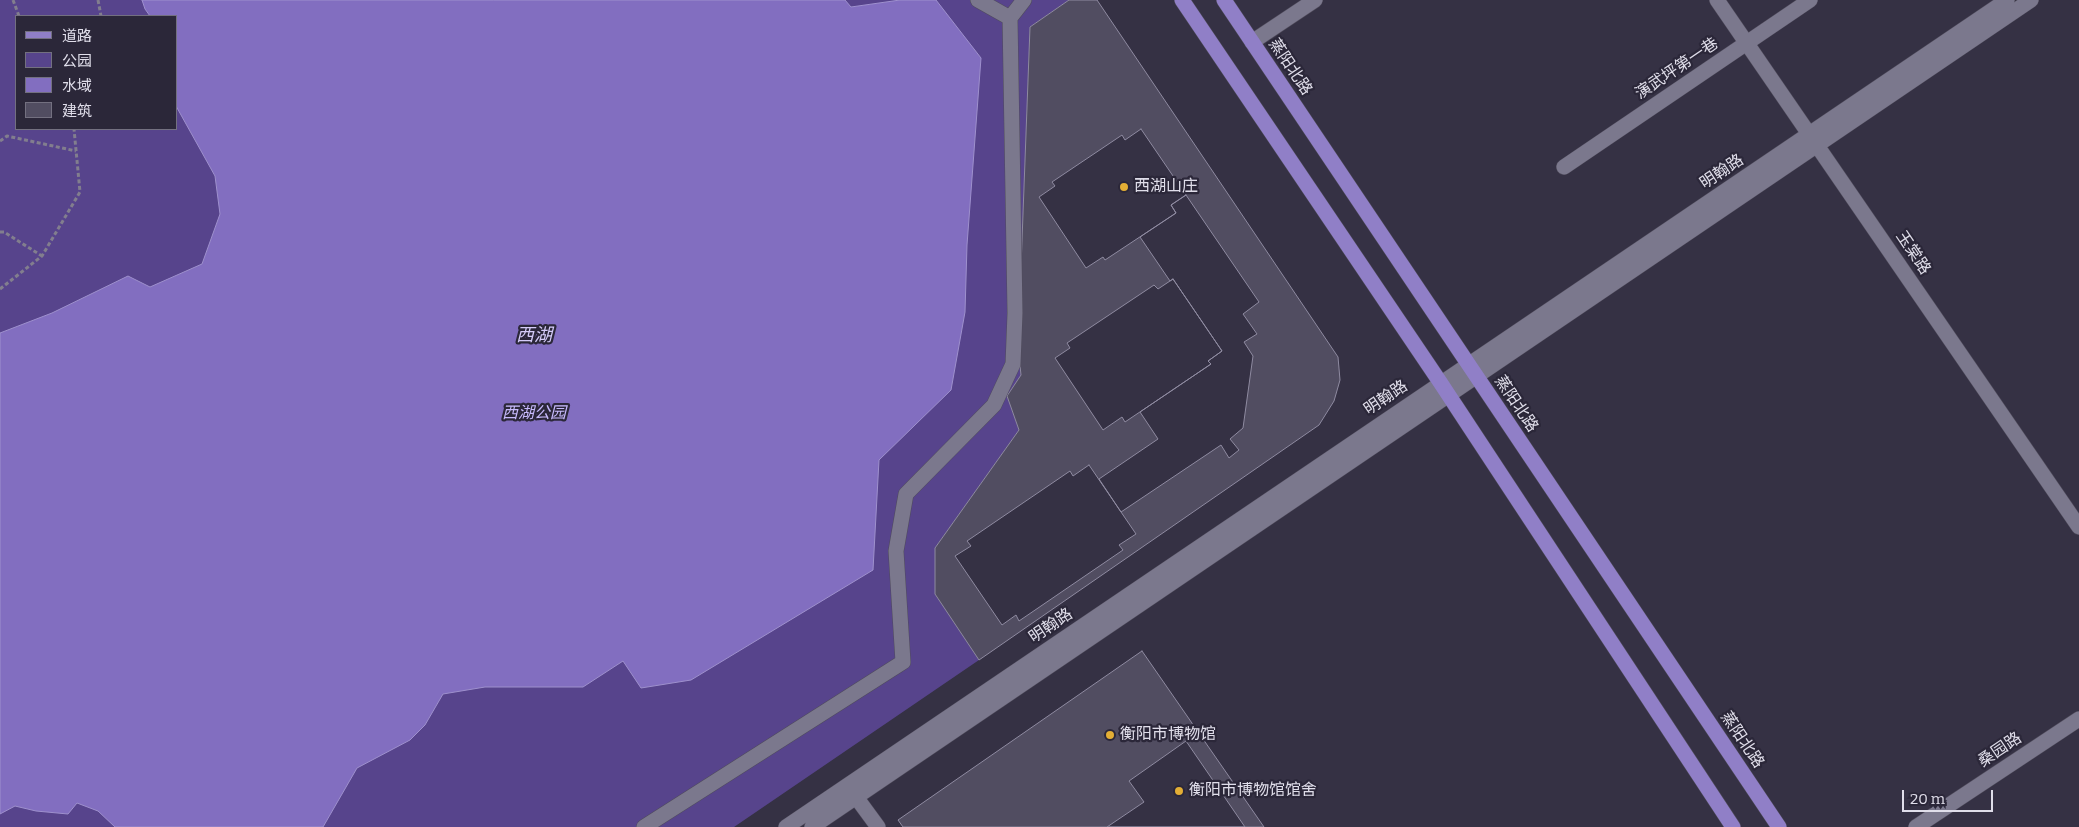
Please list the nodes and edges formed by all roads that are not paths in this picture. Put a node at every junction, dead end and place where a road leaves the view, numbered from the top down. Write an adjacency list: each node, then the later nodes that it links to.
1 (978, 0): 10 (street)
2 (1024, 0): 10 (street)
3 (1182, 0): 17 (main road)
4 (1224, 0): 11 (main road, 蒸阳北路)
5 (1315, 0): 11 (street)
6 (1717, 0): 12 (street, 玉棠路)
7 (1810, 0): 12 (street, 演武坪第一巷)
8 (2007, 0): 13 (street, 明翰路)
9 (2032, 0): 13 (street, 明翰路)
10 (1010, 18): 22 (street)
11 (1252, 42): 15 (main road, 蒸阳北路)
12 (1746, 43): 13 (street, 玉棠路); 14 (street, 演武坪第一巷)
13 (1813, 140): 15 (street, 明翰路); 16 (street, 明翰路); 19 (street, 玉棠路)
14 (1564, 167)
15 (1468, 363): 16 (main road, 蒸阳北路); 17 (street, 明翰路)
16 (1477, 376): 18 (street, 明翰路); 27 (main road, 蒸阳北路)
17 (1440, 382): 18 (main road); 23 (street, 明翰路)
18 (1449, 396): 21 (street, 明翰路); 26 (main road)
19 (2079, 527)
20 (2079, 718): 28 (street, 桑园路)
21 (856, 797): 24 (street, 明翰路); 25 (street)
22 (644, 827)
23 (786, 827)
24 (812, 827)
25 (878, 827)
26 (1733, 827)
27 (1779, 827)
28 (1916, 827)

